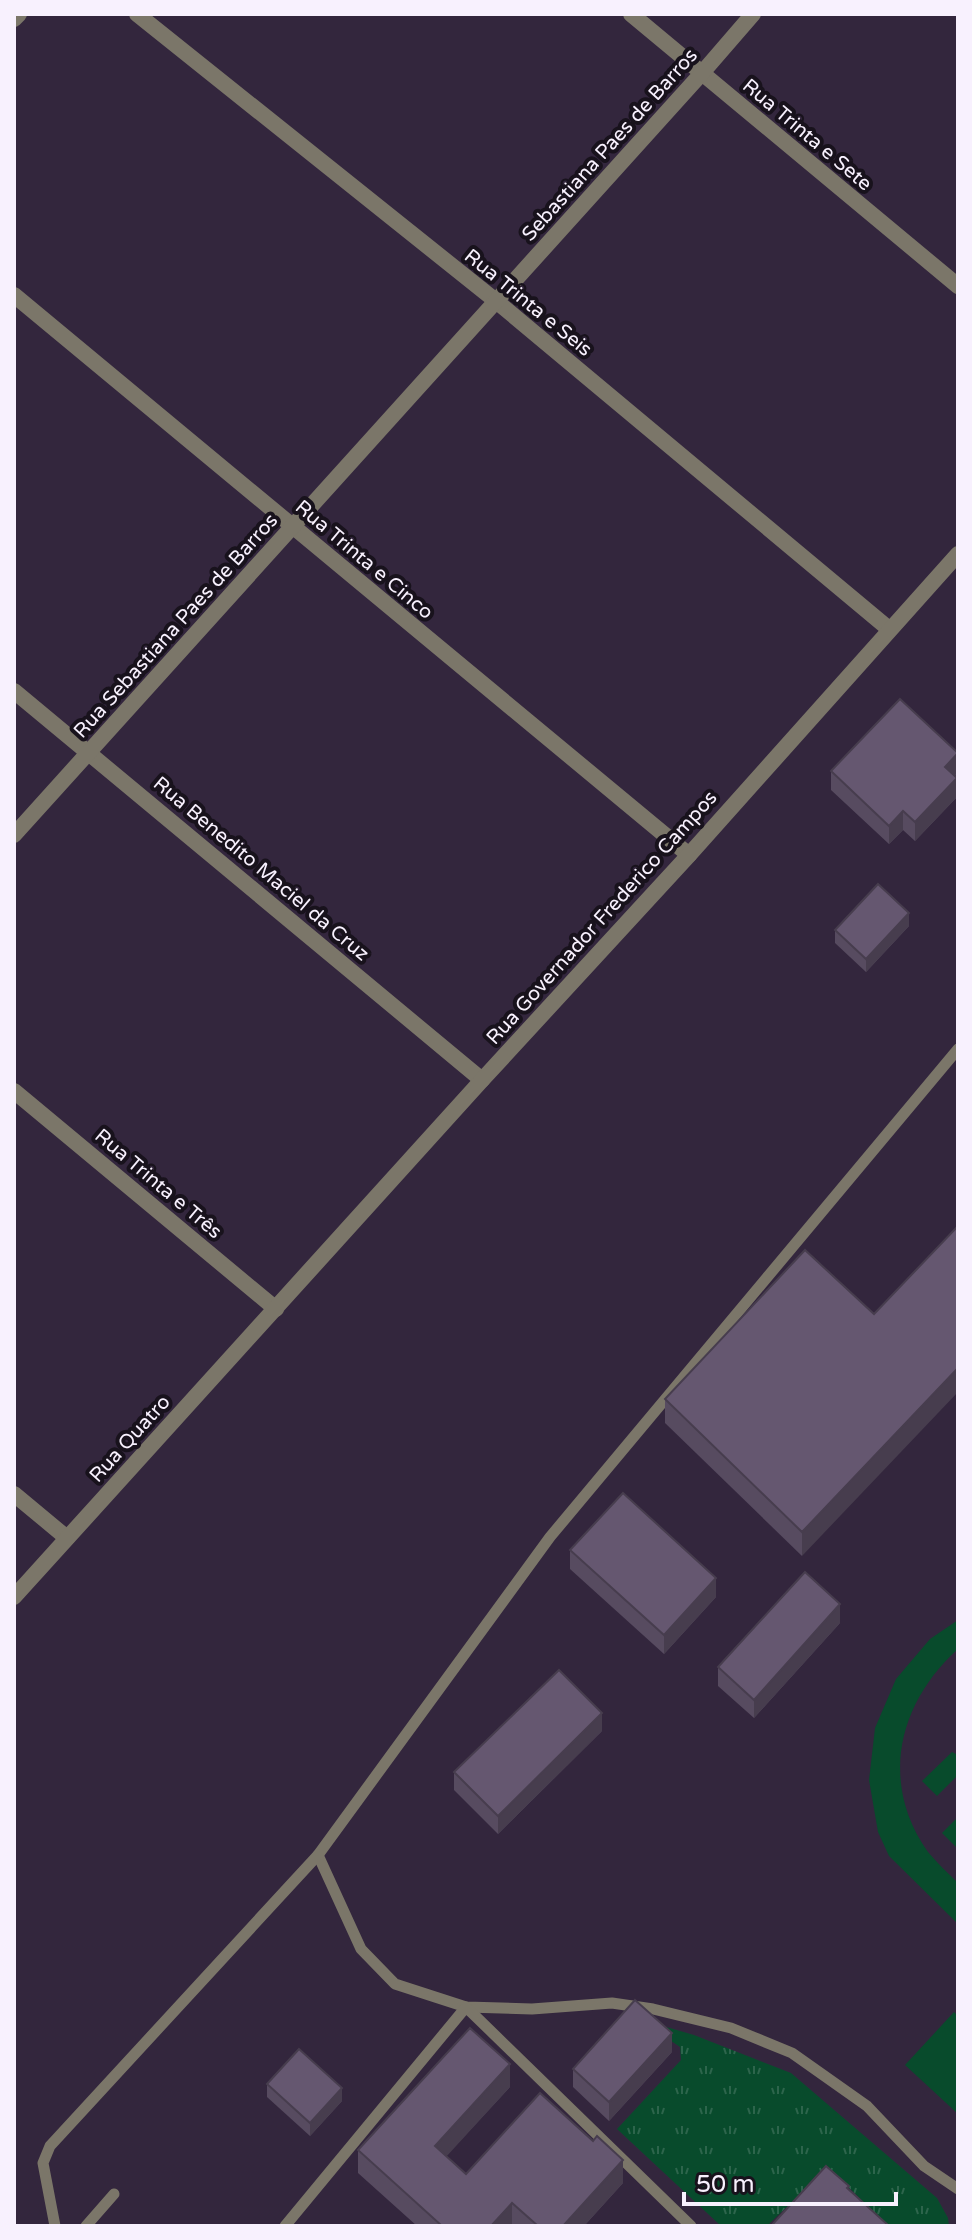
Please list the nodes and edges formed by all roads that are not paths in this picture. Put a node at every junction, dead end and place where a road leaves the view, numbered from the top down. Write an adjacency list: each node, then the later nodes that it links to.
1 (19, 14): 5 (street)
2 (137, 14): 9 (street, Rua Trinta e Seis)
3 (631, 14): 6 (street, Rua Trinta e Sete)
4 (753, 14): 6 (street, Sebastiana Paes de Barros)
5 (14, 19)
6 (702, 73): 7 (street, Rua Trinta e Sete); 9 (street, Sebastiana Paes de Barros)
7 (958, 286)
8 (14, 295): 10 (street, Rua Trinta e Cinco)
9 (496, 301): 10 (street, Rua Sebastiana Paes de Barros); 12 (street, Rua Trinta e Seis)
10 (292, 526): 14 (street, Rua Sebastiana Paes de Barros); 16 (street, Rua Trinta e Cinco)
11 (958, 554): 12 (street, Rua Governador Frederico Campos)
12 (889, 629): 16 (street, Rua Governador Frederico Campos)
13 (14, 691): 14 (street, Rua Benedito Maciel da Cruz)
14 (91, 753): 15 (street, Rua Sebastiana Paes de Barros); 18 (street, Rua Benedito Maciel da Cruz)
15 (14, 835)
16 (689, 855): 18 (street, Rua Governador Frederico Campos)
17 (958, 1049): 24 (lane)
18 (482, 1080): 20 (street, Rua Governador Frederico Campos)
19 (14, 1091): 20 (street, Rua Trinta e Três)
20 (276, 1309): 22 (street, Rua Quatro)
21 (14, 1494): 22 (street)
22 (67, 1538): 23 (street, Rua Quatro)
23 (14, 1597)
24 (318, 1855): 25 (lane); 28 (lane)
25 (466, 2007): 26 (lane); 30 (lane); 31 (lane)
26 (958, 2189)
27 (114, 2194): 29 (lane)
28 (55, 2226)
29 (86, 2226)
30 (285, 2226)
31 (691, 2226)

